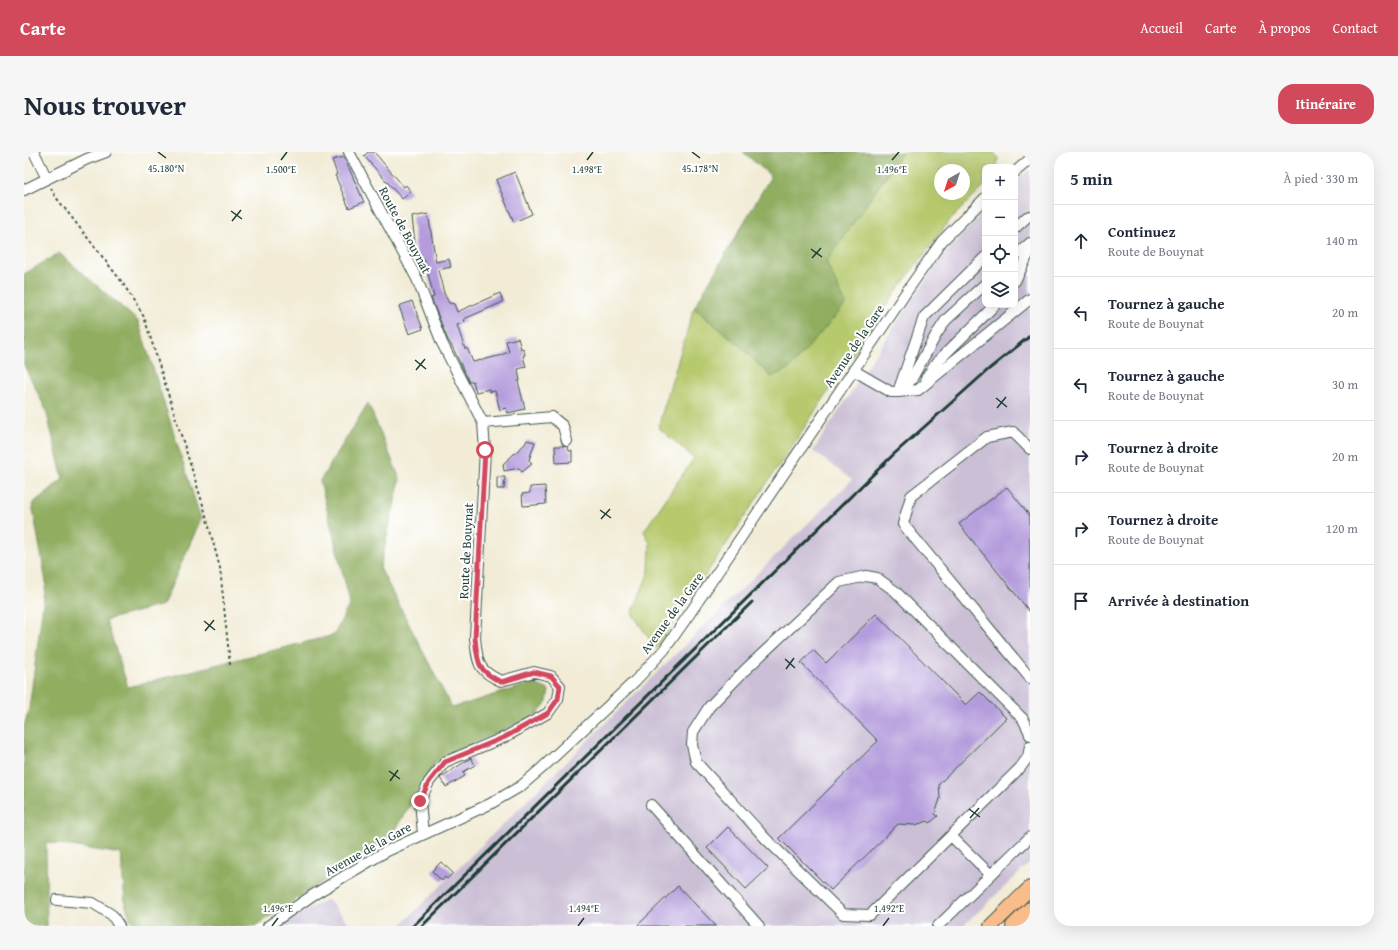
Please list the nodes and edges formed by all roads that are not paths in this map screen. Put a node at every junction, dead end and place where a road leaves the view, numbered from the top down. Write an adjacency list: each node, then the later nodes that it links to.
1 (34, 152): 6 (street)
2 (106, 152): 6 (street)
3 (349, 152): 22 (street, Route de Bouynat)
4 (1030, 159): 5 (street)
5 (1018, 169)
6 (47, 179): 7 (street)
7 (24, 190)
8 (983, 200): 19 (street, Avenue de la Gare)
9 (1030, 216): 10 (street)
10 (1018, 225)
11 (1030, 242): 13 (street)
12 (1030, 251): 15 (street)
13 (1018, 253)
14 (982, 260): 21 (street)
15 (1018, 275)
16 (982, 287): 21 (street)
17 (1030, 299): 20 (street)
18 (992, 308): 20 (street)
19 (853, 370): 21 (street); 29 (street, Avenue de la Gare)
20 (918, 390): 21 (street)
21 (898, 392)
22 (483, 423): 23 (street); 29 (street, Route de Bouynat)
23 (567, 442)
24 (1030, 449): 25 (street)
25 (1030, 678)
26 (1030, 735): 30 (street)
27 (1030, 746): 30 (street)
28 (651, 805): 38 (street)
29 (423, 834): 37 (street, Avenue de la Gare)
30 (952, 836): 32 (street)
31 (1030, 837): 32 (street)
32 (991, 875): 39 (street)
33 (1030, 888): 40 (highway)
34 (57, 900): 36 (street)
35 (1030, 909): 41 (highway)
36 (119, 926)
37 (268, 926)
38 (759, 926)
39 (938, 926)
40 (991, 926)
41 (1013, 926)

